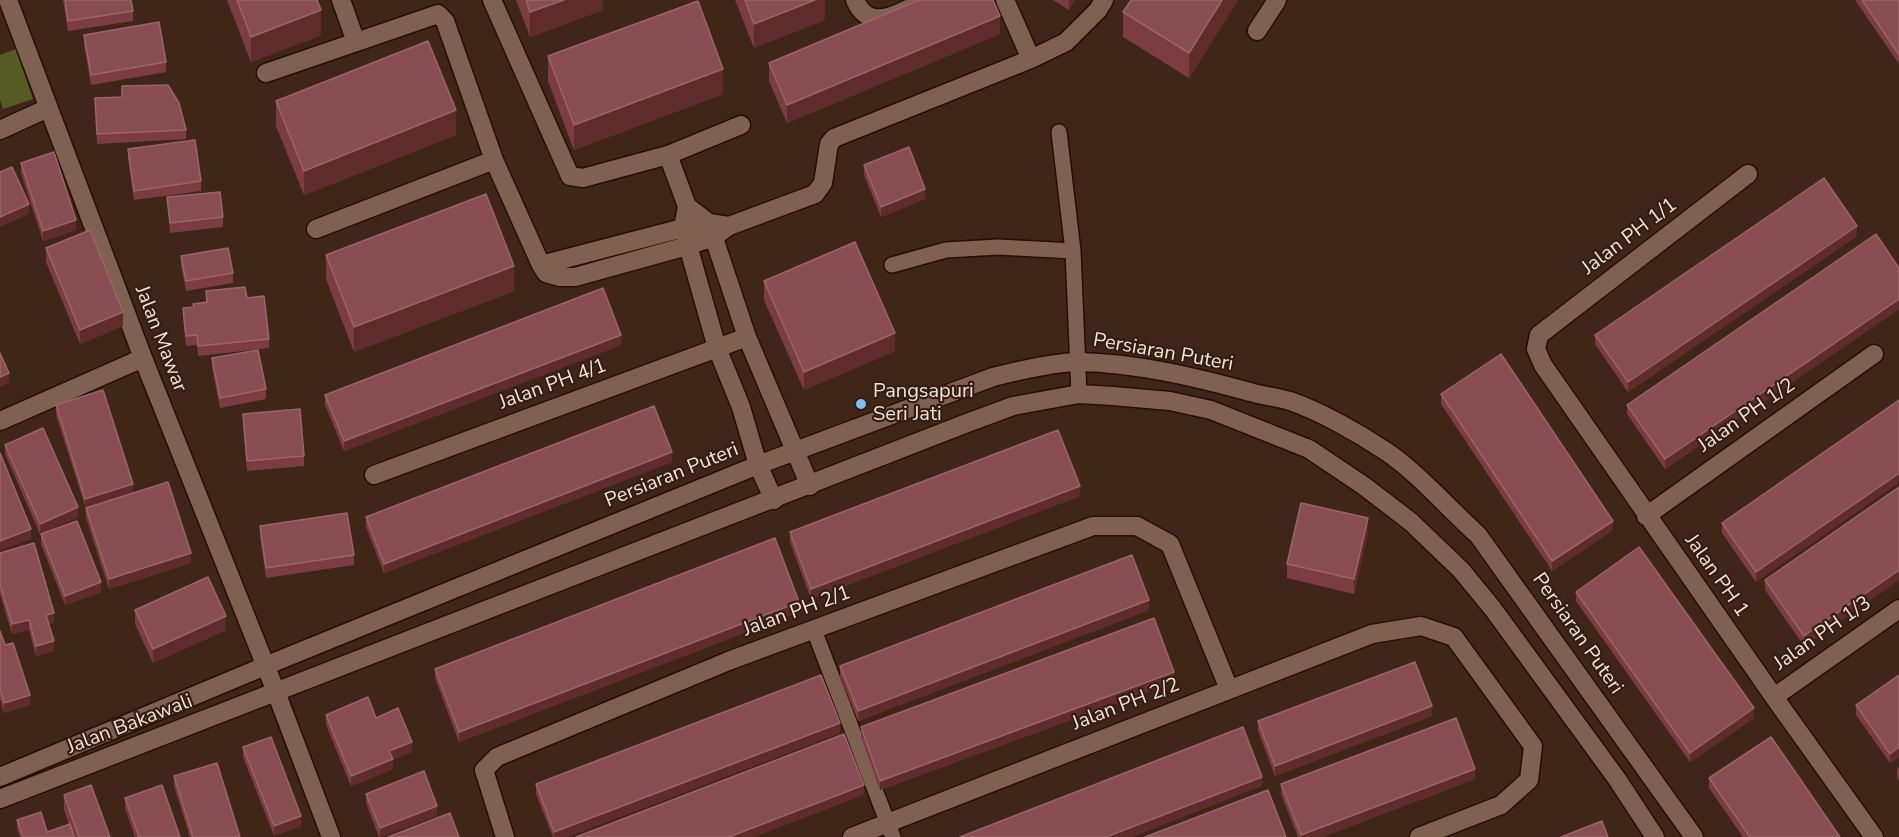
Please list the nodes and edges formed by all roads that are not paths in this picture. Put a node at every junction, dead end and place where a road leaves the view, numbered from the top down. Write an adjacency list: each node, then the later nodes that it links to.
1 (8, 0): 13 (street, Jalan Mawar)
2 (341, 0): 10 (street)
3 (492, 0): 17 (street)
4 (855, 0): 5 (street)
5 (926, 0)
6 (1005, 0): 11 (street)
7 (1104, 0): 11 (street)
8 (1277, 0): 9 (street)
9 (1257, 31)
10 (356, 42): 12 (street); 18 (street)
11 (1031, 59): 22 (street)
12 (266, 73)
13 (48, 108): 15 (street); 30 (street, Jalan Mawar)
14 (741, 125): 17 (street)
15 (0, 130)
16 (1059, 132): 24 (lane)
17 (668, 155): 20 (street)
18 (494, 160): 21 (street); 23 (street)
19 (1748, 174): 26 (street, Jalan PH 1/1)
20 (687, 206): 22 (street); 23 (street)
21 (316, 229)
22 (711, 230): 23 (street); 27 (street)
23 (685, 237): 28 (street)
24 (1073, 252): 25 (lane); 31 (lane)
25 (892, 265)
26 (1539, 335): 39 (street, Jalan PH 1)
27 (747, 337): 28 (street, Jalan PH 4/1); 34 (street)
28 (717, 348): 35 (street); 36 (street, Jalan PH 4/1)
29 (1874, 354): 39 (street, Jalan PH 1/2)
30 (143, 358): 33 (street); 42 (street, Jalan Mawar)
31 (1077, 362): 32 (lane); 34 (street, Persiaran Puteri); 54 (street, Persiaran Puteri)
32 (1079, 394): 37 (street); 53 (street)
33 (0, 421)
34 (796, 450): 35 (street, Persiaran Puteri); 37 (street)
35 (758, 465): 38 (street); 42 (street, Persiaran Puteri)
36 (374, 475)
37 (810, 486): 38 (street)
38 (774, 500): 44 (street)
39 (1646, 516): 45 (street, Jalan PH 1)
40 (1899, 609): 45 (street, Jalan PH 1/3)
41 (814, 630): 43 (street, Jalan PH 2/1); 48 (lane); 50 (street, Jalan PH 2/1)
42 (265, 666): 44 (street, Jalan Mawar); 46 (street, Jalan Bakawali)
43 (1229, 689): 48 (street, Jalan PH 2/2); 52 (street, Jalan PH 2/2)
44 (276, 693): 47 (street, Jalan Bakawali); 49 (street, Jalan Mawar)
45 (1773, 697): 55 (street, Jalan PH 1)
46 (0, 777)
47 (0, 799)
48 (891, 830): 51 (street, Jalan PH 2/2)
49 (331, 837)
50 (505, 837)
51 (852, 837)
52 (1419, 837)
53 (1655, 837)
54 (1694, 837)
55 (1874, 837)

